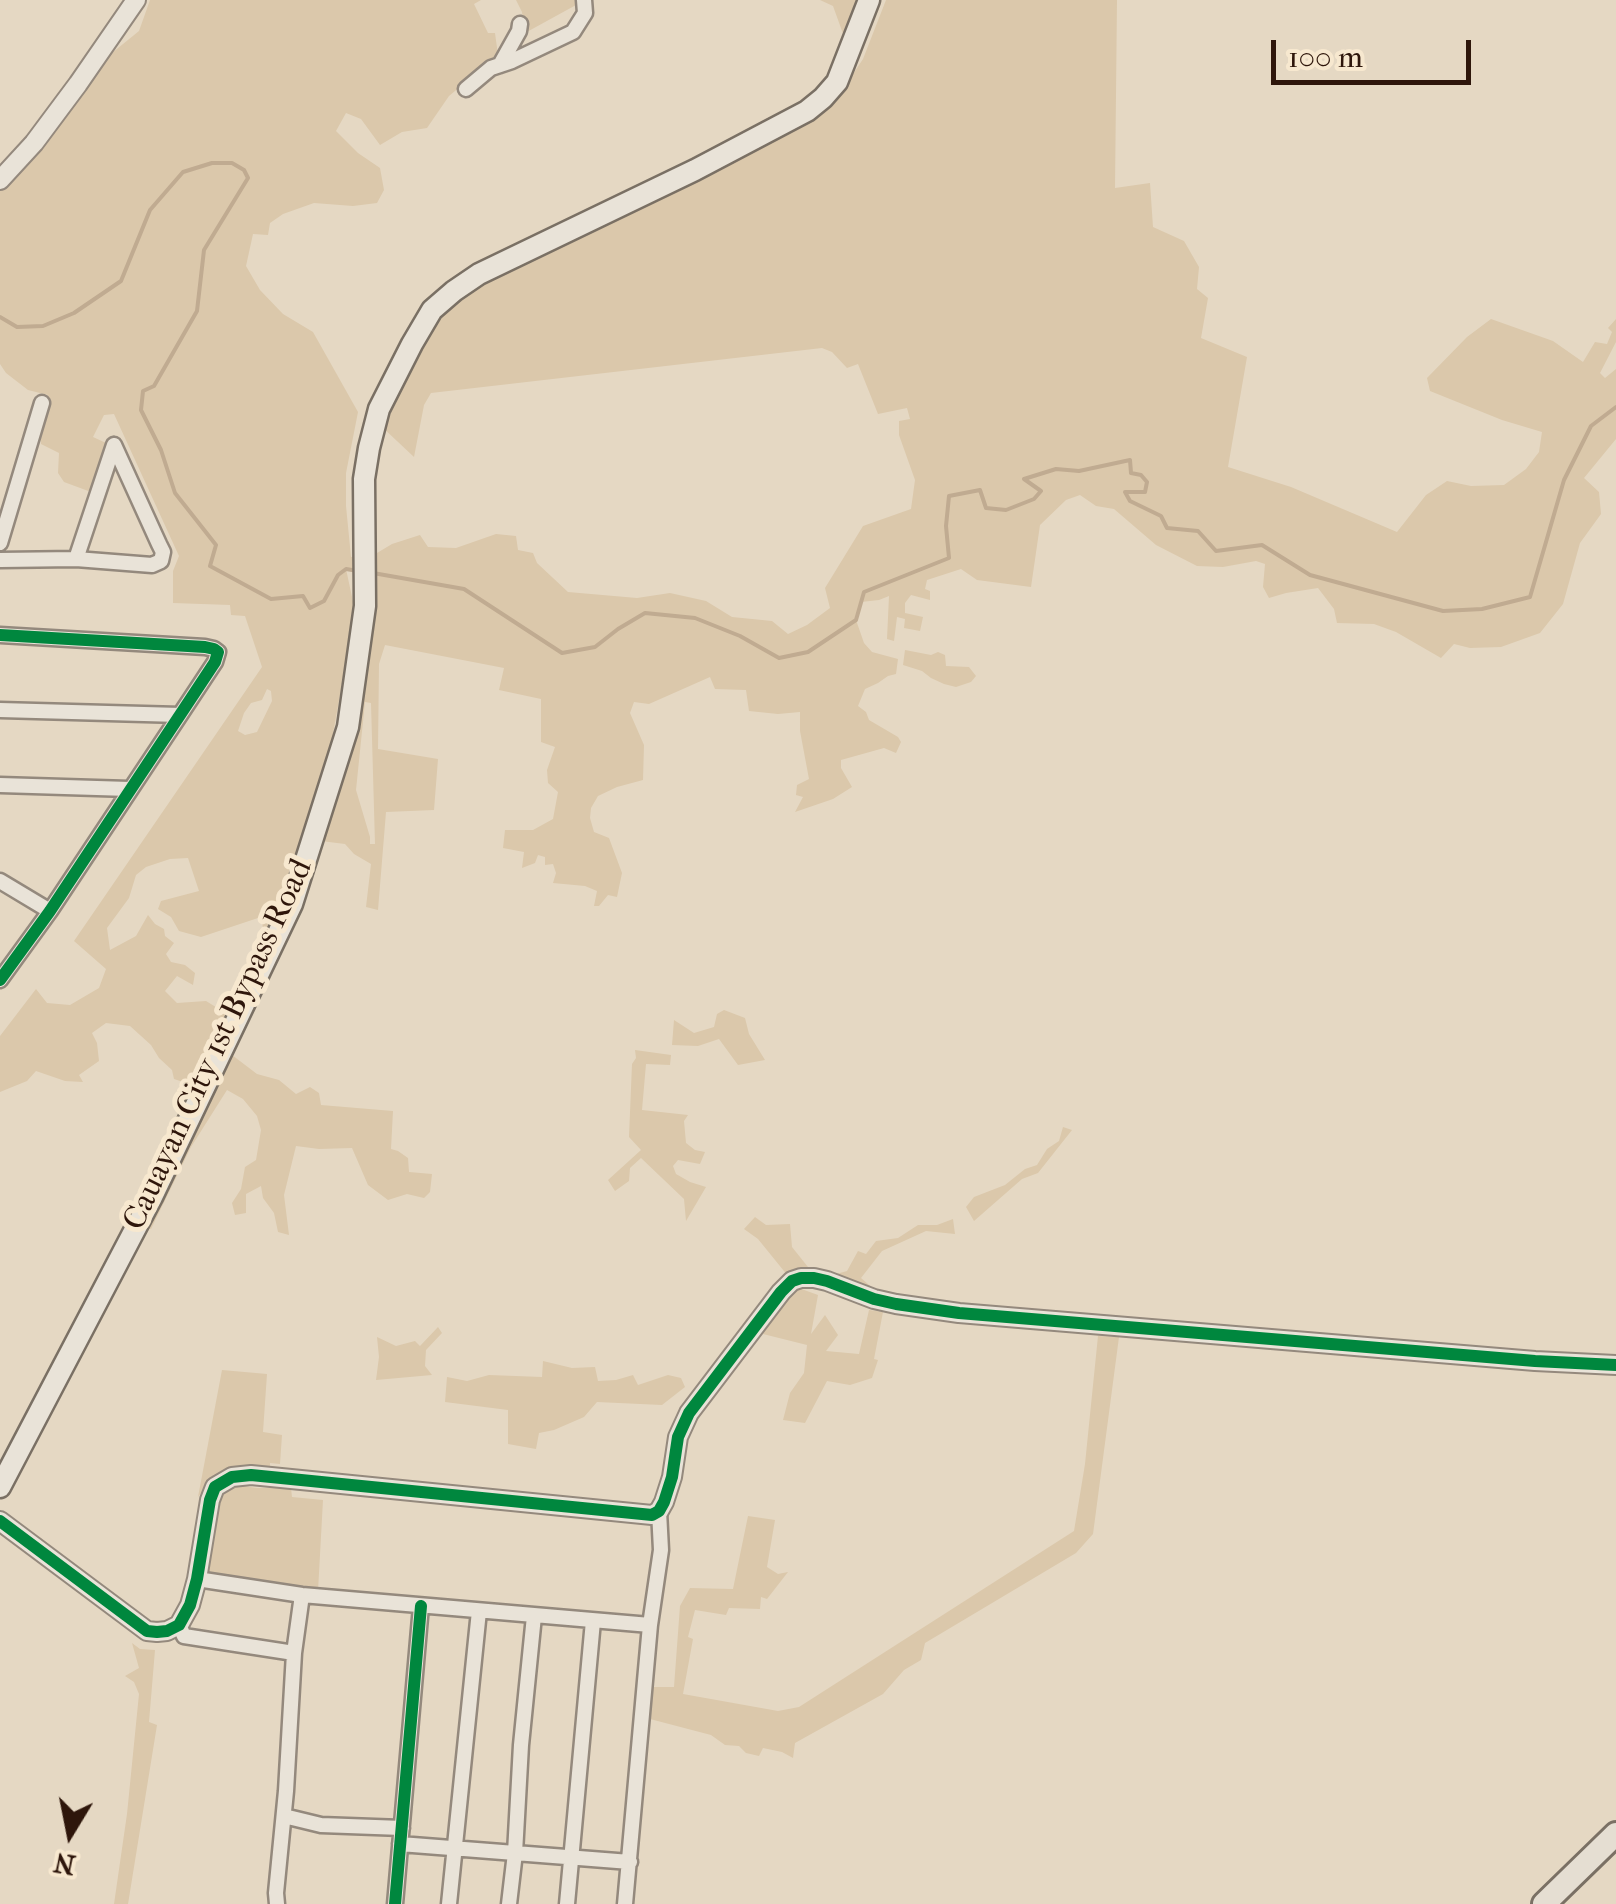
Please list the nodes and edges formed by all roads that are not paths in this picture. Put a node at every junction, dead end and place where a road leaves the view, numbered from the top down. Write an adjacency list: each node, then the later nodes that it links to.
1 (136, 0): 7 (street)
2 (584, 0): 5 (street)
3 (869, 0): 21 (main road, Cauayan City 1st Bypass Road)
4 (520, 24): 5 (street)
5 (500, 65): 6 (street)
6 (466, 90)
7 (0, 180)
8 (42, 403): 9 (street)
9 (0, 543)
10 (76, 559): 10 (street); 11 (street)
11 (0, 560)
12 (0, 635): 14 (street)
13 (0, 710): 14 (street)
14 (180, 715): 16 (street)
15 (0, 785): 16 (street)
16 (128, 790): 18 (street)
17 (0, 880): 18 (street)
18 (50, 910): 19 (street)
19 (2, 975)
20 (1616, 1365): 22 (street)
21 (0, 1487)
22 (659, 1511): 24 (street); 31 (street)
23 (0, 1521): 30 (street)
24 (197, 1579): 25 (street); 30 (street)
25 (302, 1595): 26 (street); 32 (street)
26 (420, 1606): 27 (street); 35 (street)
27 (478, 1611): 28 (street); 36 (street)
28 (534, 1616): 29 (street); 37 (street)
29 (593, 1620): 31 (street); 38 (street)
30 (178, 1624): 32 (street)
31 (650, 1625): 39 (street)
32 (294, 1653): 33 (street)
33 (284, 1816): 35 (street); 40 (street)
34 (1616, 1834): 46 (highway)
35 (401, 1836): 36 (street); 41 (street)
36 (454, 1848): 37 (street); 42 (street)
37 (515, 1853): 38 (street); 43 (street)
38 (572, 1858): 39 (street); 44 (street)
39 (630, 1862): 45 (street)
40 (277, 1904)
41 (395, 1904)
42 (449, 1904)
43 (509, 1904)
44 (567, 1904)
45 (625, 1904)
46 (1544, 1904)

